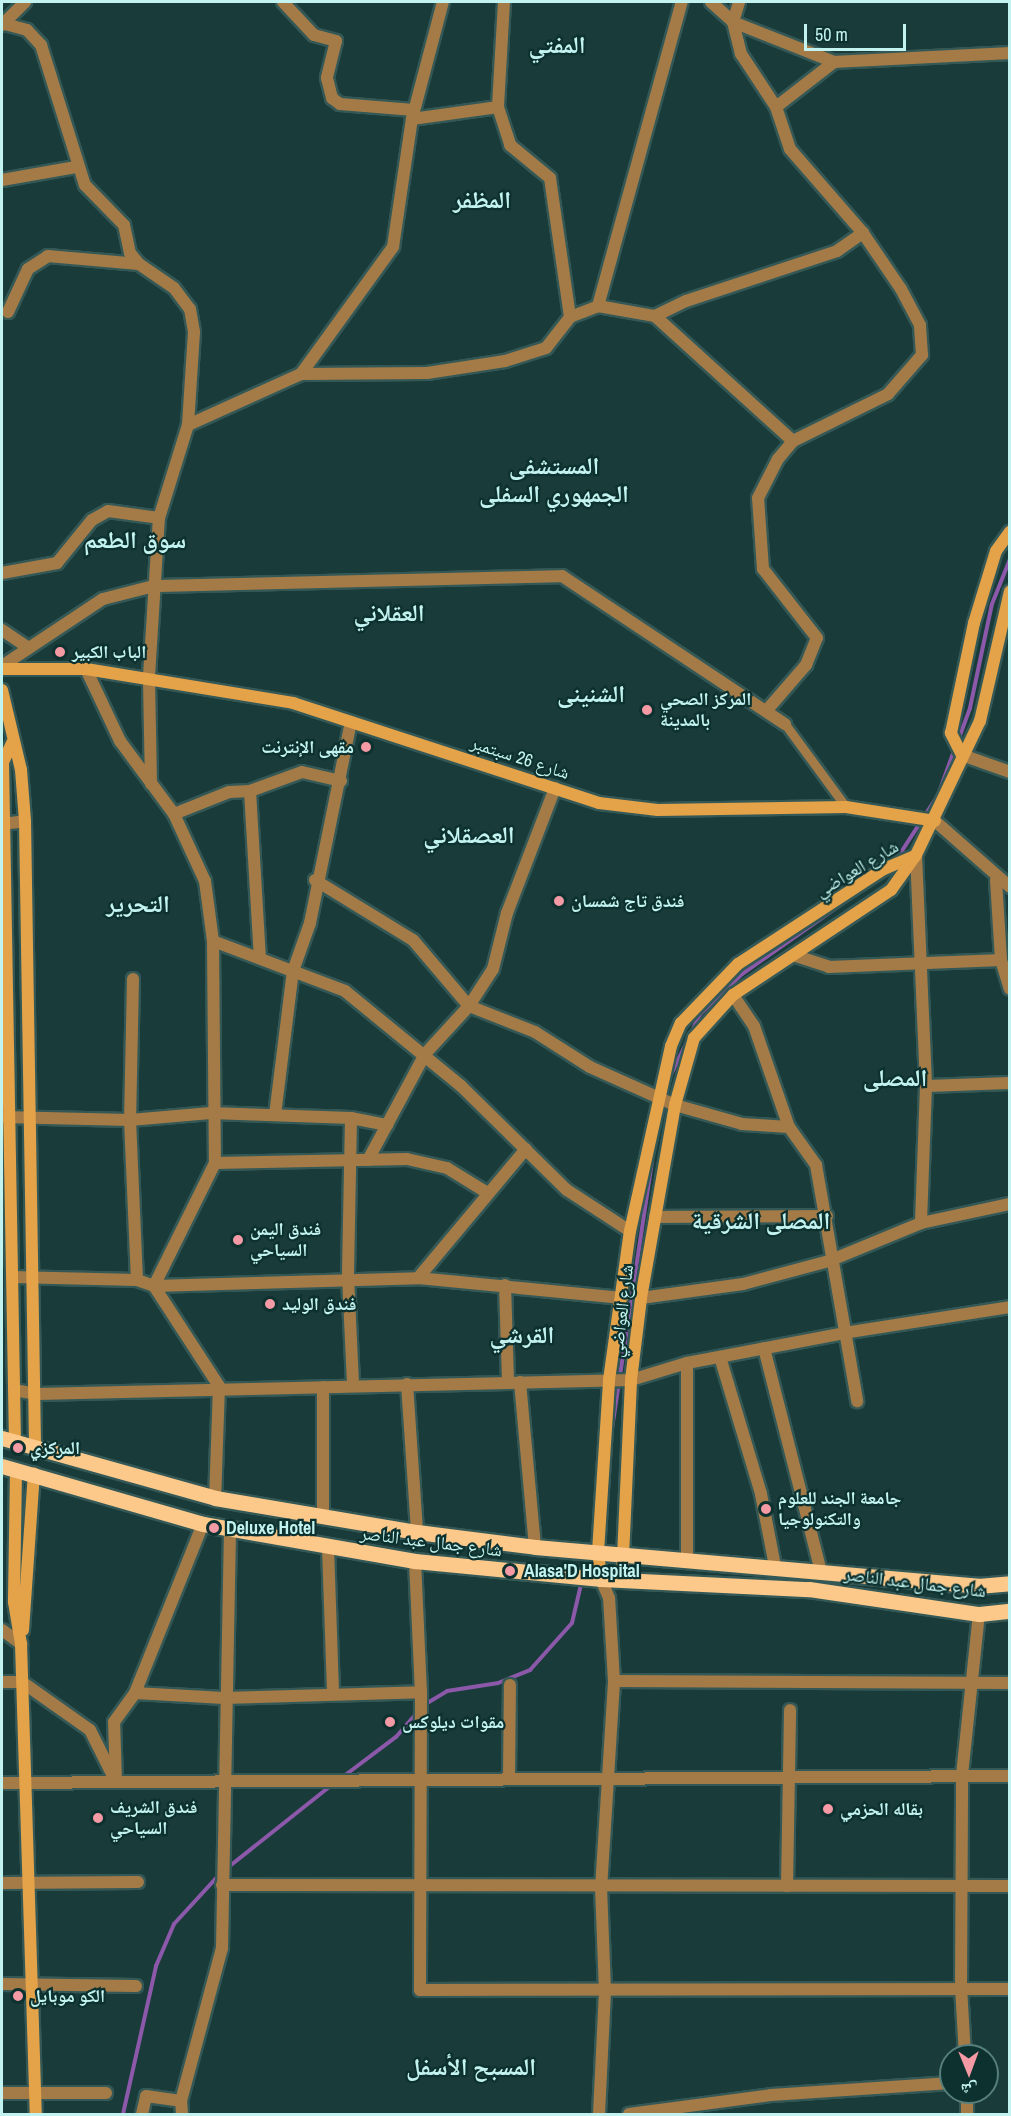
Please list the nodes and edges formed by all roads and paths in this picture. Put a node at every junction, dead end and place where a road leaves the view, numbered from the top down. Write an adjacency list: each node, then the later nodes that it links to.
1 (25, 2): 9 (street)
2 (283, 2): 14 (street)
3 (443, 2): 14 (street)
4 (504, 2): 12 (street)
5 (682, 2): 19 (street)
6 (711, 2): 8 (street)
7 (740, 2): 8 (street)
8 (733, 22): 11 (street); 13 (street)
9 (3, 25): 15 (street)
10 (1010, 53): 11 (street)
11 (834, 62): 13 (street)
12 (498, 107): 14 (street); 22 (street)
13 (776, 107): 17 (street)
14 (413, 114): 23 (street)
15 (76, 167): 16 (street); 18 (street)
16 (2, 180)
17 (863, 233): 21 (street); 25 (street)
18 (139, 264): 20 (street); 24 (street)
19 (598, 306): 21 (street); 22 (street)
20 (8, 312)
21 (655, 316): 25 (street)
22 (570, 317): 23 (street)
23 (301, 374): 24 (street)
24 (188, 426): 26 (street)
25 (793, 441): 37 (street)
26 (159, 518): 28 (street); 29 (street)
27 (1010, 532): 41 (main road)
28 (2, 573)
29 (154, 586): 32 (street); 35 (street); 37 (street)
30 (1010, 591): 41 (main road)
31 (2, 630): 32 (street)
32 (29, 648): 33 (street)
33 (2, 668): 34 (main road, شارع 26 سبتمبر)
34 (86, 669): 35 (main road, شارع 26 سبتمبر); 44 (street)
35 (149, 676): 38 (main road, شارع 26 سبتمبر); 44 (street)
36 (2, 690): 40 (main road)
37 (767, 710): 39 (street)
38 (351, 722): 43 (street); 45 (main road, شارع 26 سبتمبر)
39 (785, 724): 47 (street)
40 (12, 743): 49 (main road); 51 (main road)
41 (962, 755): 42 (street); 50 (main road)
42 (1010, 772)
43 (341, 781): 46 (street); 53 (street)
44 (151, 784): 48 (street)
45 (555, 788): 47 (main road, شارع 26 سبتمبر); 66 (street)
46 (250, 791): 48 (street); 59 (street)
47 (846, 807): 50 (main road, شارع 26 سبتمبر)
48 (174, 814): 56 (street)
49 (25, 821): 51 (street); 75 (main road)
50 (935, 821): 52 (main road); 54 (street)
51 (4, 824): 57 (main road)
52 (916, 855): 58 (main road, شارع العواضي); 61 (street); 70 (main road, شارع العواضي)
53 (315, 880): 62 (street); 66 (street)
54 (996, 880): 55 (street); 60 (street)
55 (1010, 887)
56 (213, 941): 59 (street); 72 (street)
57 (3, 954): 74 (main road)
58 (796, 956): 61 (street); 65 (main road, شارع العواضي)
59 (260, 957): 62 (street)
60 (1001, 960): 61 (street); 64 (street)
61 (920, 966): 69 (street)
62 (293, 971): 67 (street); 73 (street)
63 (133, 979): 77 (street)
64 (1010, 989)
65 (733, 994): 71 (main road, شارع العواضي); 79 (street)
66 (469, 1006): 67 (street); 70 (street)
67 (424, 1054): 78 (street); 80 (street)
68 (1010, 1083): 69 (street)
69 (926, 1086): 88 (street)
70 (657, 1097): 71 (street); 89 (main road, شارع العواضي)
71 (675, 1106): 79 (street); 87 (main road, شارع العواضي)
72 (211, 1113): 73 (street); 77 (street); 83 (street)
73 (275, 1115): 76 (street)
74 (5, 1117): 75 (street); 91 (main road)
75 (28, 1118): 77 (street); 92 (main road)
76 (351, 1118): 78 (street); 81 (street)
77 (130, 1120): 95 (street)
78 (387, 1125): 82 (street)
79 (789, 1127): 86 (street)
80 (526, 1149): 84 (street); 89 (street)
81 (351, 1160): 82 (street); 83 (street); 93 (street)
82 (368, 1160): 84 (street)
83 (215, 1163): 97 (street)
84 (486, 1192): 94 (street)
85 (1010, 1204): 88 (street)
86 (827, 1216): 87 (street); 90 (street)
87 (655, 1217): 99 (main road, شارع العواضي)
88 (921, 1223): 90 (street)
89 (630, 1231): 98 (main road, شارع العواضي)
90 (829, 1261): 99 (street); 101 (street)
91 (13, 1277): 92 (street); 112 (main road)
92 (33, 1277): 95 (street); 113 (main road)
93 (348, 1277): 94 (street); 97 (street); 108 (street)
94 (418, 1278): 96 (street)
95 (137, 1280): 97 (street)
96 (505, 1285): 98 (street); 107 (street)
97 (154, 1286): 110 (street)
98 (622, 1298): 105 (main road, شارع العواضي)
99 (641, 1298): 106 (main road, شارع العواضي)
100 (1010, 1307): 101 (street)
101 (844, 1333): 102 (street); 114 (street)
102 (764, 1348): 103 (street); 132 (street)
103 (720, 1357): 104 (street); 131 (street)
104 (687, 1363): 106 (street); 129 (street)
105 (609, 1380): 106 (street); 107 (street); 127 (main road, شارع العواضي)
106 (631, 1380): 128 (main road, شارع العواضي)
107 (514, 1382): 109 (street); 125 (street)
108 (353, 1384): 109 (street); 111 (street)
109 (407, 1384): 124 (street)
110 (219, 1386): 111 (street); 113 (street); 120 (street)
111 (323, 1387): 121 (street)
112 (14, 1390): 113 (street); 115 (main road)
113 (37, 1394): 116 (main road)
114 (857, 1401)
115 (8, 1440): 116 (main road, شارع جمال عبد الناصر)
116 (35, 1447): 120 (main road, شارع جمال عبد الناصر)
117 (2, 1466): 118 (main road, شارع جمال عبد الناصر)
118 (16, 1471): 119 (main road, شارع جمال عبد الناصر); 140 (main road)
119 (34, 1473): 122 (main road, شارع جمال عبد الناصر); 140 (main road)
120 (215, 1498): 121 (main road, شارع جمال عبد الناصر)
121 (323, 1516): 124 (main road, شارع جمال عبد الناصر)
122 (203, 1524): 123 (main road, شارع جمال عبد الناصر); 148 (street)
123 (230, 1528): 126 (main road, شارع جمال عبد الناصر); 150 (street)
124 (417, 1532): 125 (main road, شارع جمال عبد الناصر)
125 (535, 1547): 127 (main road, شارع جمال عبد الناصر)
126 (328, 1548): 130 (main road, شارع جمال عبد الناصر); 149 (street)
127 (598, 1552): 128 (main road, شارع جمال عبد الناصر); 133 (main road, شارع العواضي)
128 (624, 1554): 129 (main road, شارع جمال عبد الناصر); 134 (main road, شارع العواضي)
129 (687, 1560): 131 (main road, شارع جمال عبد الناصر)
130 (415, 1562): 133 (main road, شارع جمال عبد الناصر); 147 (street)
131 (775, 1566): 132 (main road, شارع جمال عبد الناصر)
132 (821, 1571): 135 (main road, شارع جمال عبد الناصر)
133 (601, 1579): 134 (main road, شارع جمال عبد الناصر); 136 (street, شارع العواضي)
134 (622, 1579): 136 (street, شارع العواضي); 138 (main road, شارع جمال عبد الناصر)
135 (1010, 1583)
136 (609, 1599): 141 (street)
137 (1010, 1611): 138 (main road, شارع جمال عبد الناصر)
138 (978, 1614): 144 (street)
139 (2, 1630): 140 (street)
140 (21, 1644): 143 (main road)
141 (614, 1681): 144 (street); 157 (street)
142 (2, 1682): 143 (street)
143 (22, 1682): 158 (street); 160 (main road)
144 (968, 1683): 145 (street); 153 (street)
145 (1010, 1683)
146 (510, 1685): 154 (street)
147 (421, 1692): 149 (street); 156 (street)
148 (135, 1693): 150 (street); 158 (street)
149 (333, 1693): 150 (street)
150 (224, 1698): 161 (street)
151 (790, 1710): 152 (street)
152 (790, 1774): 153 (street); 157 (street); 168 (street)
153 (962, 1775): 155 (street); 166 (street)
154 (509, 1776): 156 (street); 157 (street)
155 (1010, 1776)
156 (419, 1779): 161 (street); 163 (street)
157 (606, 1779): 170 (street)
158 (116, 1781): 160 (street); 161 (street)
159 (2, 1783): 160 (street)
160 (25, 1783): 165 (main road)
161 (225, 1783): 167 (street)
162 (138, 1882): 165 (street)
163 (418, 1883): 167 (street); 170 (street); 176 (street)
164 (2, 1884): 165 (street)
165 (27, 1884): 171 (main road)
166 (962, 1885): 168 (street); 169 (street); 174 (street)
167 (222, 1886): 182 (street)
168 (787, 1886): 170 (street)
169 (1010, 1886)
170 (602, 1889): 176 (street)
171 (30, 1983): 172 (street); 173 (street); 180 (main road)
172 (2, 1984)
173 (136, 1986)
174 (961, 1987): 175 (street); 176 (street); 177 (street)
175 (1010, 1989)
176 (605, 1991): 186 (street)
177 (964, 2044)
178 (939, 2084): 187 (street)
179 (2, 2093): 180 (street)
180 (36, 2093): 181 (street); 183 (main road)
181 (106, 2093)
182 (181, 2102): 184 (street); 185 (street)
183 (36, 2115)
184 (142, 2115)
185 (182, 2115)
186 (599, 2115)
187 (629, 2115)

